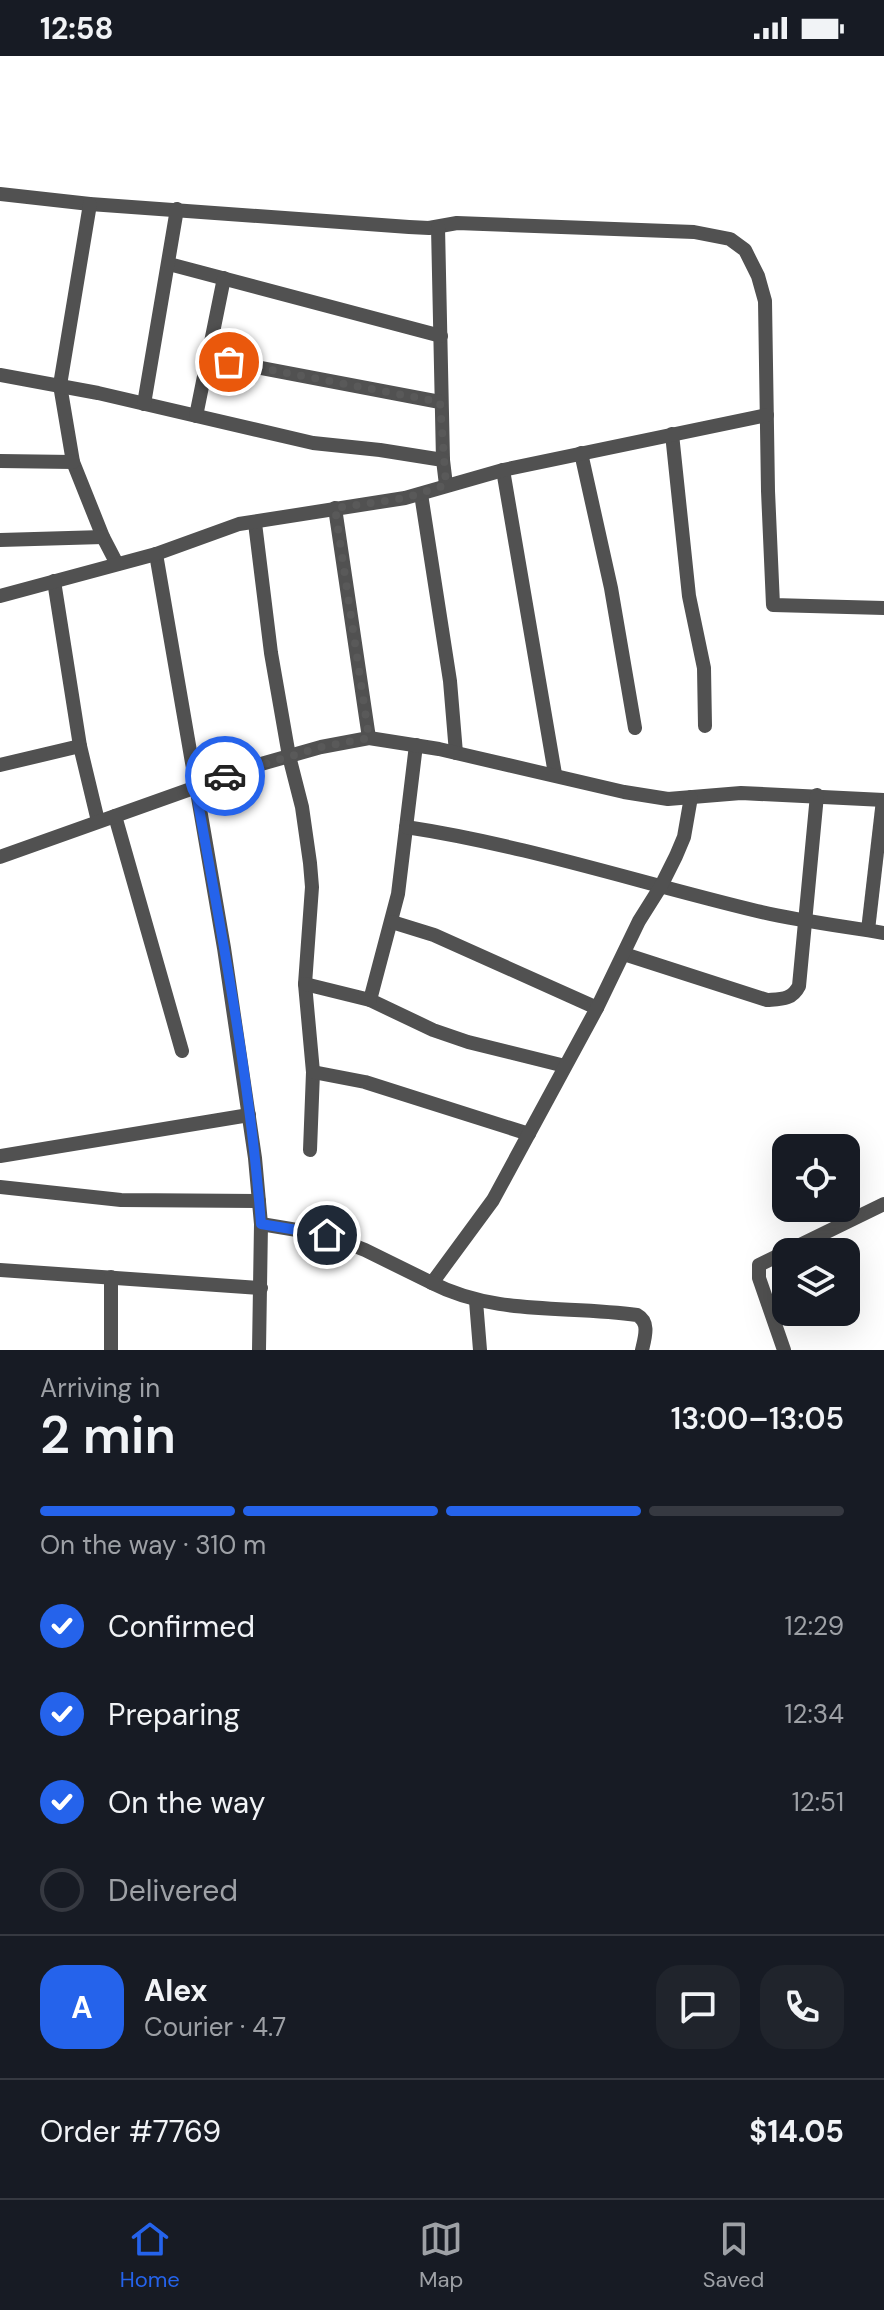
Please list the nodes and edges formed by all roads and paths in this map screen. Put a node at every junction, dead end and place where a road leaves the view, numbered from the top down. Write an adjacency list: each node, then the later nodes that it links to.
1 (0, 194): 2 (street)
2 (90, 204): 3 (street); 10 (street)
3 (177, 209): 4 (street); 5 (street)
4 (438, 227): 7 (street); 13 (street)
5 (169, 264): 6 (street); 12 (street)
6 (224, 278): 7 (street); 8 (street)
7 (441, 336): 11 (street)
8 (209, 358): 11 (street); 14 (street)
9 (0, 375): 10 (street)
10 (60, 385): 12 (street); 19 (street)
11 (440, 402): 17 (street)
12 (144, 404): 14 (street)
13 (767, 415): 15 (street); 31 (street)
14 (196, 416): 17 (street)
15 (672, 434): 16 (street); 32 (street)
16 (581, 453): 20 (street); 33 (street)
17 (443, 460): 21 (street)
18 (0, 461): 19 (street)
19 (73, 462): 25 (street)
20 (503, 470): 21 (street); 40 (street)
21 (446, 485): 22 (street)
22 (421, 494): 23 (street); 37 (street)
23 (335, 508): 24 (street); 34 (street)
24 (255, 523): 27 (street); 38 (street)
25 (103, 537): 26 (street); 28 (street)
26 (0, 540)
27 (156, 554): 28 (street); 41 (street)
28 (117, 564): 29 (street)
29 (54, 581): 30 (street); 36 (street)
30 (0, 596)
31 (884, 608)
32 (705, 726)
33 (635, 728)
34 (369, 738): 35 (street); 38 (street)
35 (416, 745): 37 (street); 47 (street)
36 (80, 746): 39 (street); 46 (street)
37 (456, 753): 40 (street)
38 (289, 756): 41 (street); 55 (street)
39 (0, 765)
40 (555, 774): 43 (street)
41 (195, 786): 45 (street); 61 (street)
42 (817, 795): 43 (street); 44 (street); 50 (street)
43 (691, 797): 49 (street)
44 (884, 800): 52 (street)
45 (115, 816): 46 (street); 58 (street)
46 (98, 821): 48 (street)
47 (406, 827): 49 (street); 51 (street)
48 (0, 857)
49 (661, 886): 50 (street); 54 (street)
50 (805, 920): 52 (street); 54 (street)
51 (392, 922): 56 (street); 57 (street)
52 (868, 930): 53 (street)
53 (884, 933)
54 (624, 954): 57 (street)
55 (305, 984): 56 (street); 60 (street)
56 (370, 1000): 59 (street)
57 (597, 1008): 59 (street)
58 (182, 1051)
59 (565, 1066): 62 (street)
60 (313, 1072): 62 (street); 63 (street)
61 (249, 1115): 64 (street); 66 (street)
62 (529, 1134): 71 (street)
63 (310, 1150)
64 (0, 1156)
65 (0, 1187): 66 (street)
66 (259, 1201): 68 (street)
67 (884, 1204): 78 (street)
68 (261, 1224): 71 (street); 72 (street)
69 (0, 1270): 70 (street)
70 (111, 1277): 72 (street); 74 (street)
71 (432, 1283): 73 (street)
72 (261, 1288): 75 (street)
73 (476, 1301): 76 (street); 77 (street)
74 (111, 1350)
75 (259, 1350)
76 (480, 1350)
77 (642, 1350)
78 (784, 1350)

